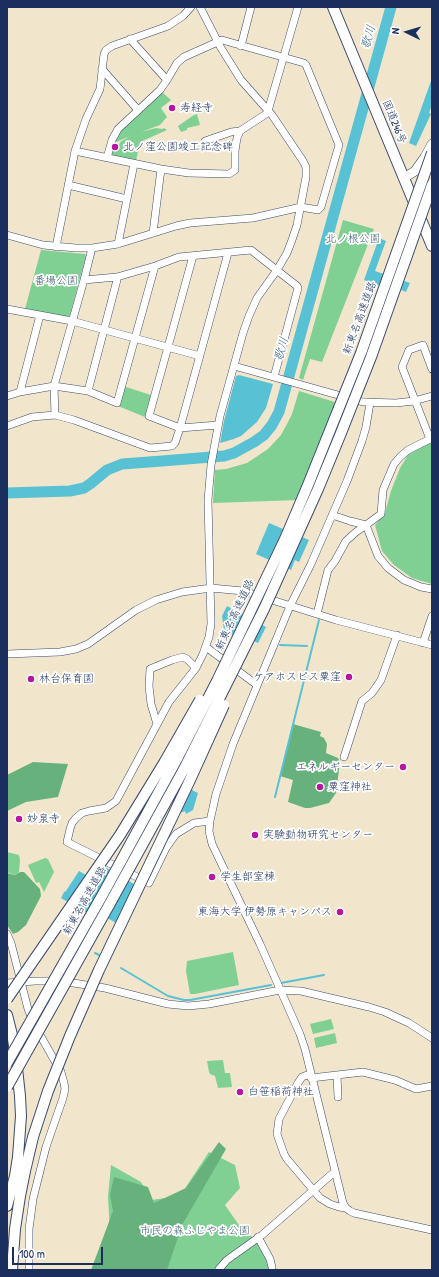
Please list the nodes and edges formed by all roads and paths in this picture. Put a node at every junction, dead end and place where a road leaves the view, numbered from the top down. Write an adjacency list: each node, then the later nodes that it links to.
1 (191, 7): 6 (street)
2 (200, 7): 7 (street)
3 (251, 7): 8 (street)
4 (298, 7): 9 (street)
5 (333, 7): 23 (highway, 国道246号)
6 (130, 39): 10 (street); 11 (street)
7 (218, 42): 8 (street); 11 (street); 13 (street)
8 (241, 46): 9 (street)
9 (284, 57): 13 (street); 27 (street)
10 (102, 69): 12 (street); 17 (street)
11 (167, 80): 12 (street)
12 (138, 110): 19 (street)
13 (268, 112): 14 (street); 27 (street)
14 (240, 131): 15 (street); 22 (street)
15 (209, 142)
16 (432, 144): 23 (main road)
17 (75, 151): 19 (street); 25 (street)
18 (432, 153): 64 (highway, 新東名高速道路, bridge)
19 (107, 158): 21 (street)
20 (432, 162): 23 (main road)
21 (134, 164): 22 (street); 26 (street)
22 (161, 169): 28 (street)
23 (406, 183): 31 (highway, 国道246号)
24 (432, 185): 68 (highway, 新東名高速道路, bridge)
25 (68, 186): 26 (street); 32 (street)
26 (127, 198): 30 (street)
27 (301, 207): 28 (street); 37 (street)
28 (153, 233): 30 (street)
29 (7, 235): 32 (street)
30 (118, 244): 33 (street)
31 (432, 246)
32 (56, 247): 33 (street)
33 (92, 248): 39 (street)
34 (228, 253): 35 (street); 37 (street); 47 (street)
35 (193, 256): 36 (street); 46 (street)
36 (155, 266): 38 (street); 45 (street)
37 (277, 270): 48 (street); 50 (street)
38 (117, 277): 39 (street); 44 (street)
39 (84, 280): 43 (street)
40 (8, 310): 41 (street); 42 (street)
41 (40, 315): 43 (street); 53 (street)
42 (7, 318)
43 (72, 321): 44 (street); 51 (street)
44 (104, 330): 45 (street); 52 (street)
45 (136, 339): 46 (street); 52 (street)
46 (168, 348): 47 (street); 61 (street)
47 (200, 356): 61 (street)
48 (234, 366): 50 (street); 59 (street)
49 (432, 369): 56 (street)
50 (276, 378): 57 (street)
51 (54, 386): 52 (street); 53 (street); 58 (street)
52 (88, 391)
53 (20, 392): 54 (street)
54 (7, 396)
55 (432, 396): 56 (street)
56 (414, 401): 57 (street); 63 (street)
57 (370, 403): 62 (street)
58 (55, 415): 60 (street); 61 (street)
59 (218, 425): 61 (street); 65 (street)
60 (7, 426)
61 (180, 428)
62 (332, 515): 63 (street); 67 (street)
63 (366, 525): 66 (street); 69 (street)
64 (270, 569): 85 (highway, bridge); 88 (highway, 新東名高速道路, bridge)
65 (211, 588): 67 (street); 74 (street); 75 (street)
66 (432, 589)
67 (290, 606): 69 (street); 77 (street)
68 (264, 609): 92 (highway, 新東名高速道路, bridge); 102 (highway, bridge)
69 (317, 614): 71 (street)
70 (432, 616): 72 (street)
71 (397, 635): 72 (street); 79 (street)
72 (423, 643): 73 (street)
73 (432, 645)
74 (206, 647): 76 (street); 77 (street)
75 (7, 654)
76 (196, 668): 78 (street); 78 (street)
77 (257, 684): 80 (street)
78 (157, 724): 80 (street)
79 (344, 757)
80 (210, 821): 84 (street)
81 (7, 934): 82 (street)
82 (21, 982): 83 (street); 84 (street); 103 (street)
83 (7, 983)
84 (280, 990): 87 (street); 90 (street)
85 (7, 999)
86 (7, 1015): 96 (highway)
87 (432, 1038)
88 (7, 1063)
89 (338, 1074): 90 (street); 91 (street); 93 (street)
90 (311, 1076): 94 (street); 95 (street)
91 (432, 1086)
92 (7, 1087)
93 (338, 1097)
94 (335, 1172): 95 (street); 97 (street)
95 (313, 1190): 97 (street); 99 (street)
96 (7, 1206)
97 (346, 1208): 98 (street)
98 (432, 1230)
99 (258, 1237): 100 (street); 101 (street)
100 (272, 1267)
101 (219, 1269)
102 (12, 1270)
103 (29, 1270)

